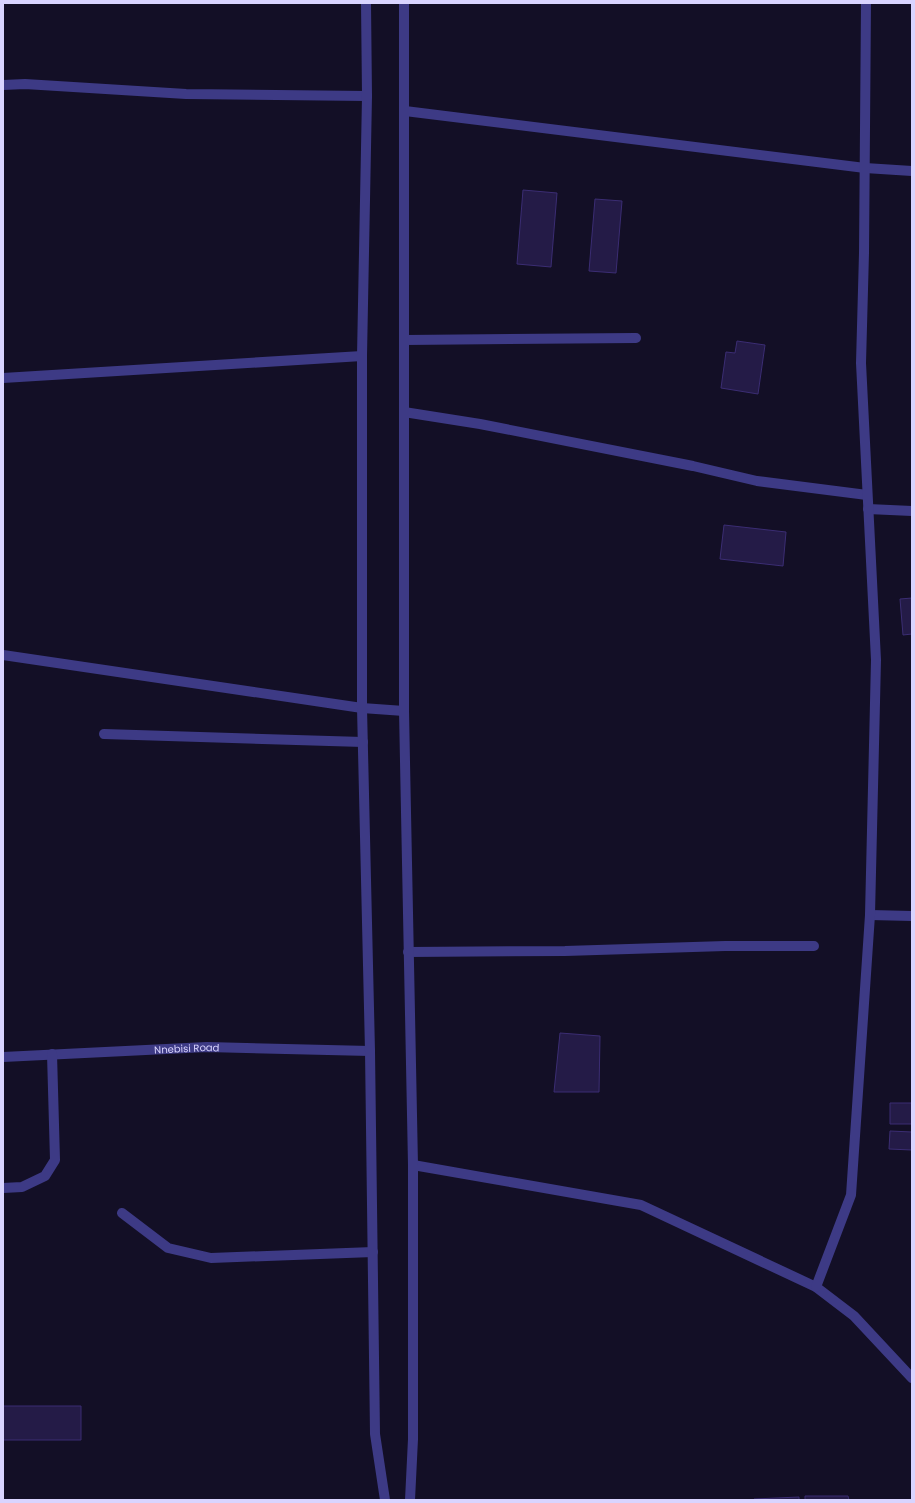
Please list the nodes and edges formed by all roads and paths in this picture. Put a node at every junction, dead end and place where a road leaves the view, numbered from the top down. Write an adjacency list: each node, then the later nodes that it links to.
1 (366, 3): 5 (street)
2 (404, 3): 6 (street)
3 (866, 3): 7 (street)
4 (3, 85): 5 (street)
5 (367, 96): 11 (street)
6 (405, 111): 7 (street); 10 (street)
7 (865, 168): 8 (street); 14 (street)
8 (912, 172)
9 (636, 338): 10 (street)
10 (404, 340): 13 (street)
11 (362, 356): 12 (street); 18 (street)
12 (3, 378)
13 (404, 412): 14 (street); 19 (street)
14 (867, 495): 15 (street)
15 (868, 509): 16 (street); 22 (street)
16 (912, 510)
17 (3, 655): 18 (street)
18 (362, 708): 19 (street); 21 (street)
19 (404, 711): 25 (street)
20 (104, 734): 21 (street)
21 (363, 742): 26 (street)
22 (870, 915): 23 (street); 33 (street)
23 (912, 916)
24 (814, 946): 25 (street)
25 (408, 952): 29 (street)
26 (370, 1051): 27 (street, Nnebisi Road); 32 (street)
27 (52, 1054): 28 (street, Nnebisi Road); 30 (street)
28 (3, 1056)
29 (413, 1165): 33 (street); 36 (street)
30 (3, 1188)
31 (122, 1213): 32 (street)
32 (373, 1252): 35 (street)
33 (816, 1287): 34 (street)
34 (912, 1378)
35 (385, 1500)
36 (410, 1500)

